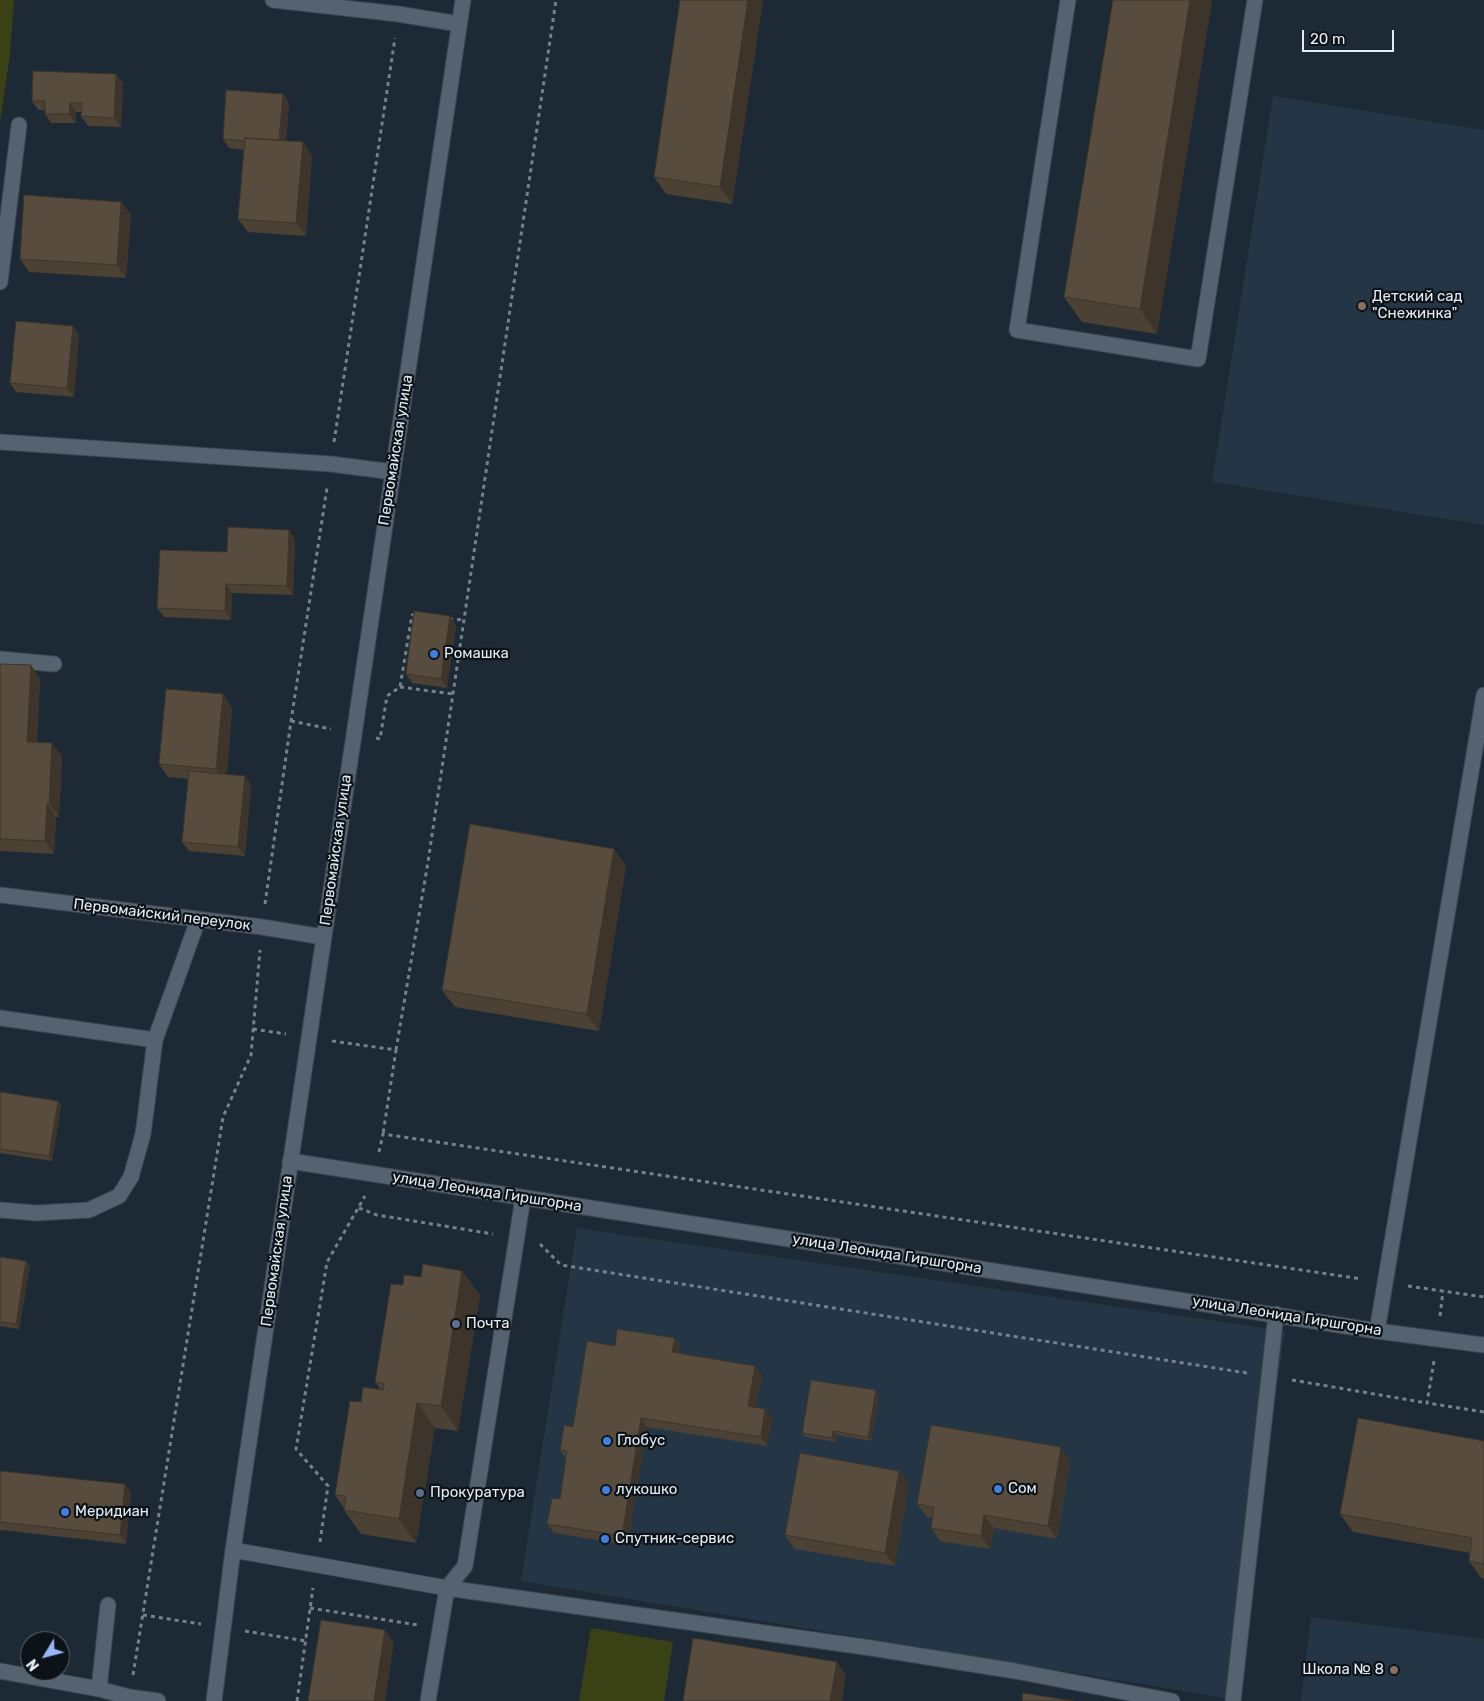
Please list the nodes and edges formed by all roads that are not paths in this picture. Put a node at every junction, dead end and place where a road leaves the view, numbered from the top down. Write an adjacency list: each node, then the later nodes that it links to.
1 (273, 0): 5 (main road)
2 (463, 0): 5 (main road, Первомайская улица)
3 (1068, 0): 4 (main road)
4 (1255, 0)
5 (459, 24): 9 (main road, Первомайская улица)
6 (18, 125): 7 (main road)
7 (0, 282)
8 (0, 442): 9 (main road)
9 (393, 472): 16 (main road, Первомайская улица)
10 (0, 659): 11 (main road)
11 (54, 664)
12 (1484, 694): 13 (main road)
13 (1482, 723): 23 (main road)
14 (0, 895): 15 (main road, Первомайский переулок)
15 (198, 920): 16 (main road, Первомайский переулок); 18 (main road)
16 (324, 937): 19 (main road, Первомайская улица)
17 (0, 1018): 18 (main road)
18 (155, 1040): 21 (main road)
19 (290, 1161): 20 (main road, улица Леонида Гиршгорна); 25 (main road, Первомайская улица)
20 (523, 1198): 22 (main road, улица Леонида Гиршгорна); 26 (main road)
21 (0, 1210)
22 (1276, 1314): 23 (main road, улица Леонида Гиршгорна); 34 (main road)
23 (1377, 1331): 24 (main road, улица Леонида Гиршгорна)
24 (1484, 1346)
25 (233, 1550): 26 (main road); 31 (main road, Первомайская улица)
26 (447, 1588): 32 (main road); 33 (main road)
27 (108, 1605): 29 (main road)
28 (0, 1671): 29 (main road)
29 (99, 1688): 30 (main road)
30 (158, 1701)
31 (214, 1701)
32 (428, 1701)
33 (1172, 1701)
34 (1233, 1701)

